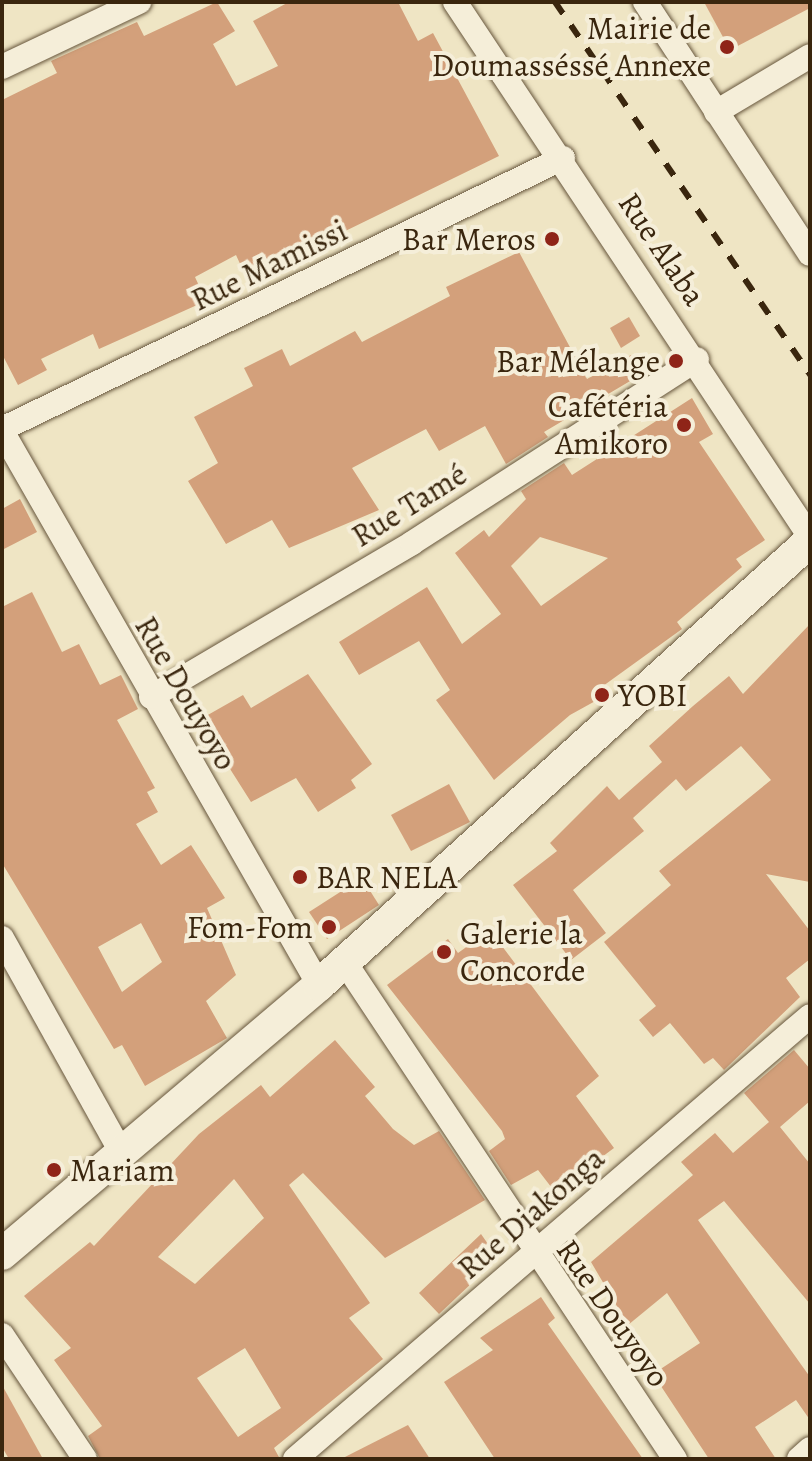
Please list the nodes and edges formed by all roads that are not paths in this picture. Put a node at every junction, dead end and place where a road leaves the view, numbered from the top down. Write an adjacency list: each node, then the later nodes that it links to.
1 (139, 2): 5 (street)
2 (455, 2): 7 (street, Rue Alaba)
3 (645, 2): 6 (street)
4 (810, 56): 6 (street)
5 (2, 67)
6 (716, 112): 8 (street)
7 (563, 158): 9 (street, Rue Alaba); 10 (street, Rue Mamissi)
8 (810, 254)
9 (697, 359): 11 (street, Rue Alaba); 12 (street, Rue Tamé)
10 (2, 430): 12 (street, Rue Douyoyo)
11 (810, 539): 14 (main road)
12 (151, 697): 15 (street, Rue Douyoyo)
13 (2, 938): 17 (street)
14 (344, 961): 15 (main road); 18 (street, Rue Douyoyo)
15 (319, 985): 17 (main road)
16 (810, 1016): 18 (street, Rue Diakonga)
17 (120, 1150): 19 (main road)
18 (533, 1253): 23 (street, Rue Diakonga); 24 (street, Rue Douyoyo)
19 (2, 1254)
20 (2, 1335): 22 (street)
21 (810, 1449): 25 (street)
22 (85, 1459)
23 (295, 1459)
24 (675, 1459)
25 (799, 1459)

